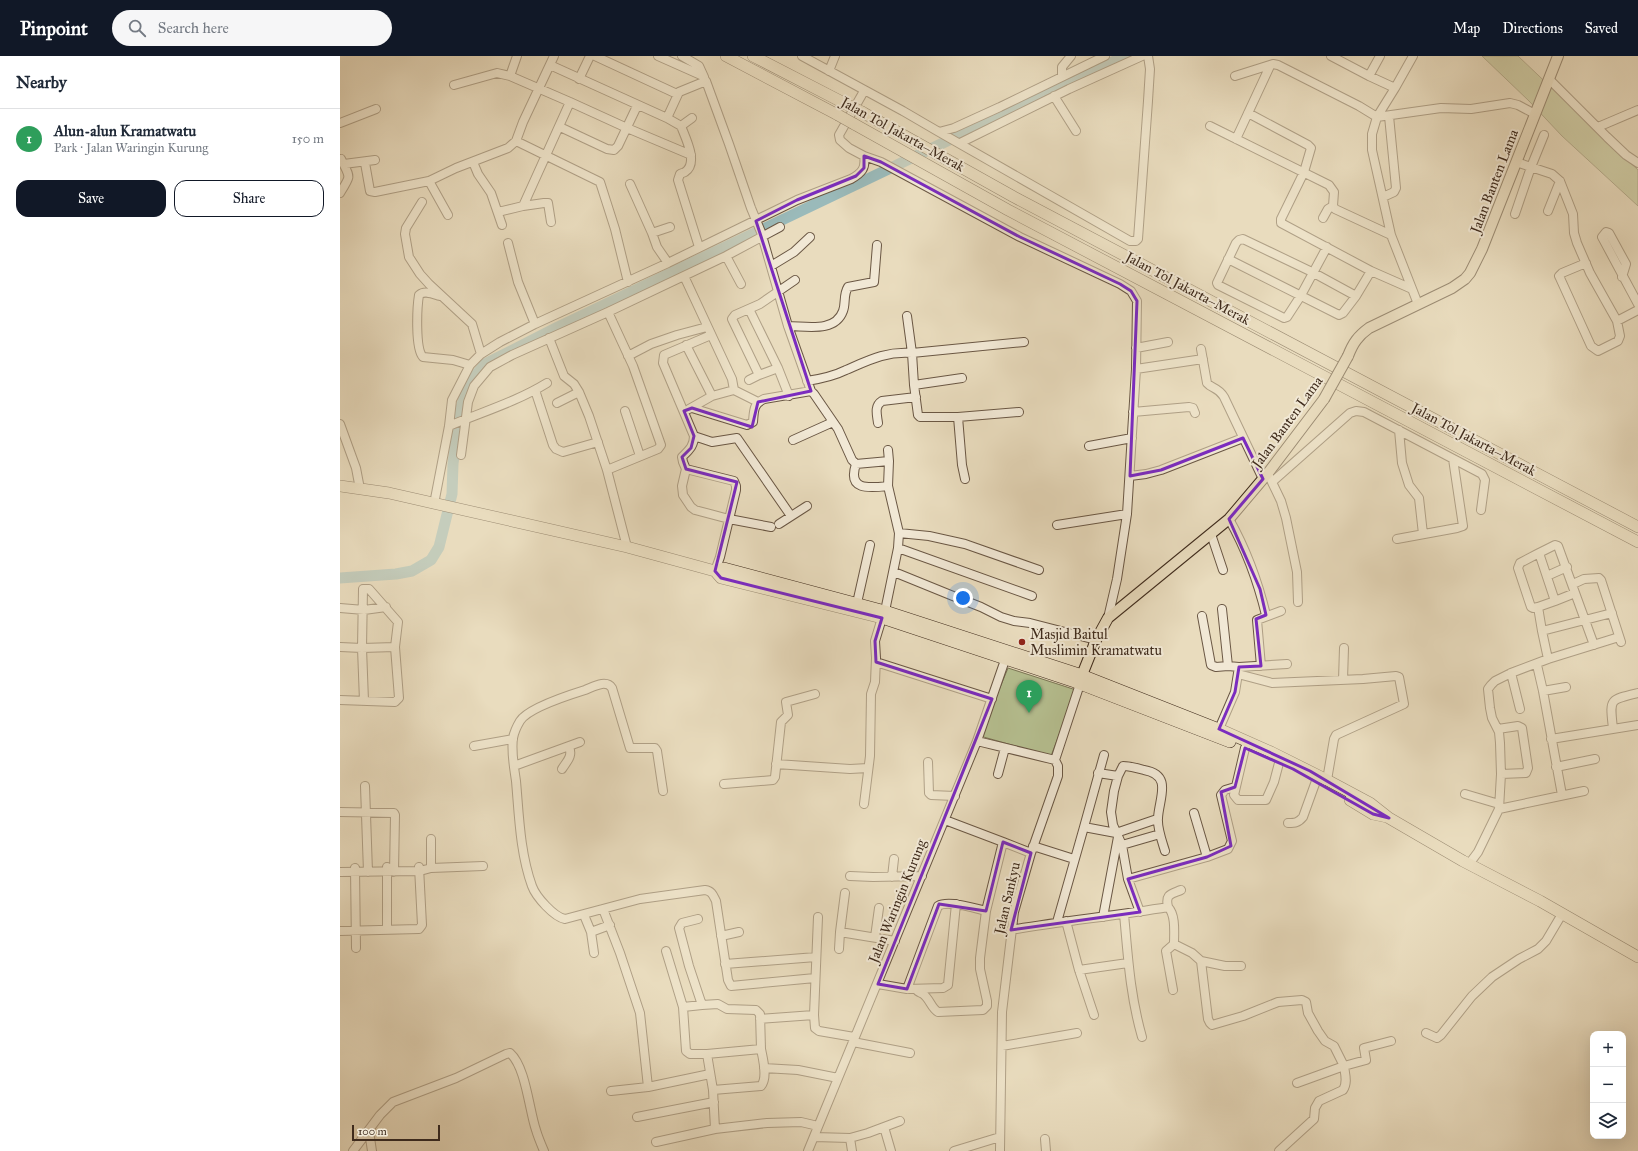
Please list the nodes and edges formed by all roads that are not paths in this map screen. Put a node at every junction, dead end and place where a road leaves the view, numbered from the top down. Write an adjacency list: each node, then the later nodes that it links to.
1 (517, 56): 22 (street)
2 (554, 56): 19 (street)
3 (590, 56): 27 (street)
4 (595, 56): 33 (street)
5 (658, 56): 26 (street)
6 (682, 56): 26 (street)
7 (726, 56): 196 (highway, Jalan Tol Jakarta–Merak, bridge)
8 (753, 56): 191 (highway, Jalan Tol Jakarta–Merak, bridge)
9 (802, 56): 21 (street)
10 (835, 56): 21 (street)
11 (1071, 56): 23 (street)
12 (1105, 56): 23 (street)
13 (1142, 56): 34 (street)
14 (1148, 56): 56 (street)
15 (1331, 56): 25 (street)
16 (1380, 56): 25 (street)
17 (1412, 56): 31 (street)
18 (1558, 56): 28 (main road, Jalan Banten Lama)
19 (550, 65): 27 (street); 30 (street)
20 (1270, 66): 24 (street); 39 (street); 42 (street)
21 (829, 71): 32 (street)
22 (510, 76): 29 (street); 30 (street)
23 (1062, 76): 52 (street)
24 (1235, 76)
25 (1369, 76): 31 (street)
26 (704, 78): 33 (street); 82 (street)
27 (579, 79): 36 (street)
28 (1550, 79): 40 (main road, Jalan Banten Lama); 50 (street)
29 (454, 85)
30 (538, 88): 35 (street); 55 (street)
31 (1395, 88): 42 (street)
32 (864, 91): 52 (street); 59 (street)
33 (677, 94): 43 (street)
34 (1054, 96): 51 (street); 56 (street)
35 (570, 102): 48 (street); 49 (street)
36 (637, 106): 43 (street); 49 (street)
37 (376, 109): 45 (street)
38 (1638, 110): 50 (street)
39 (1248, 113): 54 (street); 66 (street)
40 (1535, 114): 41 (street); 62 (main road, Jalan Banten Lama)
41 (1388, 116): 42 (street); 71 (street)
42 (1377, 117): 71 (street)
43 (667, 118): 46 (street)
44 (692, 118): 46 (street)
45 (340, 123)
46 (681, 126): 57 (street)
47 (1210, 126): 54 (street)
48 (560, 127): 49 (street); 58 (street)
49 (627, 128): 57 (street)
50 (1598, 128): 64 (street)
51 (1076, 131)
52 (941, 133): 56 (street)
53 (1544, 136): 65 (street)
54 (1236, 139): 66 (street)
55 (516, 141): 58 (street); 61 (street)
56 (958, 142)
57 (691, 155): 93 (street)
58 (546, 156): 73 (street); 105 (street)
59 (864, 156): 82 (street); 127 (street)
60 (375, 160): 63 (street)
61 (473, 162): 67 (street); 76 (street)
62 (1516, 162): 65 (street); 112 (main road, Jalan Banten Lama)
63 (365, 163): 67 (street); 70 (street)
64 (1638, 163)
65 (1531, 167): 68 (street); 78 (street)
66 (1304, 172): 74 (street); 94 (street)
67 (429, 180): 79 (street)
68 (1560, 181): 75 (street); 98 (street)
69 (630, 184): 87 (street)
70 (340, 193)
71 (1383, 197): 77 (street)
72 (422, 202): 109 (street)
73 (523, 206): 76 (street); 81 (street)
74 (1333, 206): 80 (street); 86 (street)
75 (1548, 211)
76 (498, 212): 83 (street)
77 (1386, 214): 86 (street); 89 (street)
78 (1515, 214)
79 (448, 215)
80 (1323, 218)
81 (551, 222)
82 (757, 222): 88 (street); 93 (street)
83 (502, 226)
84 (670, 227): 87 (street)
85 (780, 227): 88 (street)
86 (1377, 228): 89 (street)
87 (652, 233): 97 (street)
88 (762, 235): 95 (street); 99 (street)
89 (1391, 235): 107 (street)
90 (810, 237): 99 (street)
91 (508, 243): 119 (street)
92 (877, 245): 121 (street)
93 (699, 247): 97 (street)
94 (1327, 247): 100 (street); 101 (street)
95 (726, 256): 102 (street); 106 (street)
96 (1228, 259): 101 (street); 110 (street); 110 (street)
97 (668, 263): 105 (street)
98 (1586, 263): 118 (street); 118 (street)
99 (771, 266): 108 (street)
100 (1371, 271): 107 (street); 111 (street)
101 (1312, 272): 110 (street); 111 (street)
102 (684, 276): 116 (street); 120 (street)
103 (1622, 277): 103 (street); 113 (street)
104 (795, 280): 108 (street)
105 (628, 282): 119 (street)
106 (741, 284)
107 (1412, 289): 112 (street)
108 (779, 290): 114 (street); 121 (street)
109 (442, 296): 130 (street); 133 (street)
110 (1300, 296): 111 (street)
111 (1356, 296)
112 (1418, 304): 178 (main road, Jalan Banten Lama, bridge)
113 (1638, 304)
114 (749, 310): 134 (street); 136 (street)
115 (1638, 310): 118 (street)
116 (608, 312): 123 (street); 131 (street)
117 (907, 316): 129 (street)
118 (1617, 321)
119 (535, 324): 130 (street)
120 (707, 326): 122 (street); 131 (street)
121 (788, 326): 139 (street)
122 (711, 335): 126 (street); 143 (street)
123 (549, 338): 145 (street); 157 (street)
124 (1024, 342): 129 (street)
125 (1168, 342): 127 (street)
126 (686, 345): 146 (street); 151 (street)
127 (1136, 348): 135 (street)
128 (1201, 349): 132 (street)
129 (912, 353): 139 (street); 141 (street)
130 (481, 354): 133 (street)
131 (628, 356): 171 (street)
132 (1203, 359): 135 (street); 165 (street)
133 (470, 365): 157 (street)
134 (778, 368): 136 (street); 147 (street)
135 (1136, 369): 154 (street)
136 (758, 375): 138 (street)
137 (962, 378): 141 (street)
138 (749, 380)
139 (807, 381): 144 (street)
140 (547, 384): 142 (street)
141 (914, 385): 148 (street)
142 (535, 390): 157 (street); 167 (street)
143 (734, 390): 146 (street); 149 (street)
144 (811, 391): 147 (street); 158 (street)
145 (579, 392): 150 (street); 167 (street)
146 (712, 396): 151 (street)
147 (788, 396): 149 (street)
148 (916, 397): 156 (street); 160 (street)
149 (758, 402): 151 (street)
150 (557, 403)
151 (688, 409): 163 (street)
152 (625, 411): 171 (street)
153 (1019, 412): 156 (street)
154 (1133, 412): 155 (street); 164 (street)
155 (1195, 413)
156 (958, 417): 179 (street)
157 (457, 422): 170 (street); 183 (street)
158 (833, 422): 166 (street); 174 (street)
159 (340, 424): 162 (street)
160 (878, 424)
161 (1399, 430): 172 (street); 178 (street); 194 (street)
162 (342, 435): 182 (street)
163 (694, 436): 175 (street); 187 (street)
164 (1132, 438): 168 (street); 177 (street)
165 (1243, 438): 177 (street); 178 (street)
166 (793, 440)
167 (598, 442): 176 (street)
168 (1089, 446)
169 (888, 450): 173 (street)
170 (461, 455)
171 (640, 456): 176 (street)
172 (1452, 459): 185 (street); 194 (street)
173 (889, 461): 174 (street); 181 (street)
174 (856, 464): 181 (street)
175 (686, 469): 188 (street); 188 (street)
176 (607, 470): 198 (street)
177 (1130, 476): 186 (street)
178 (1268, 478): 189 (main road, Jalan Banten Lama); 211 (street)
179 (965, 479)
180 (340, 486): 182 (highway)
181 (888, 486): 192 (street)
182 (360, 489): 183 (highway)
183 (435, 504): 198 (highway)
184 (807, 506): 187 (street)
185 (1481, 510)
186 (1127, 514): 190 (street); 223 (street)
187 (791, 516): 188 (street)
188 (729, 519): 204 (street)
189 (1229, 519): 193 (main road, Jalan Banten Lama); 221 (street)
190 (1057, 524)
191 (1638, 527)
192 (899, 533): 199 (street); 202 (street)
193 (1211, 534): 203 (street); 223 (main road, Jalan Banten Lama)
194 (1423, 534): 195 (street)
195 (1397, 539)
196 (1638, 542)
197 (870, 545): 212 (street)
198 (627, 547): 204 (highway)
199 (898, 548): 205 (street); 209 (street)
200 (1540, 553): 201 (street); 206 (street); 215 (street)
201 (1567, 567): 206 (street); 207 (street)
202 (1039, 570)
203 (1223, 570)
204 (715, 571): 212 (highway); 220 (highway)
205 (894, 572): 220 (street); 226 (street)
206 (1547, 576): 210 (street)
207 (1573, 584): 208 (street); 219 (street)
208 (1575, 593): 210 (street); 224 (street)
209 (1032, 596)
210 (1555, 601): 215 (street)
211 (1298, 602)
212 (857, 603): 220 (highway)
213 (386, 607): 217 (street); 217 (street); 230 (street)
214 (340, 608): 217 (street)
215 (1538, 608): 225 (street)
216 (1222, 609): 237 (street)
217 (364, 610): 229 (street)
218 (1281, 611): 221 (street)
219 (1612, 613): 224 (street); 227 (street)
220 (884, 615): 233 (highway); 234 (street); 241 (highway)
221 (1266, 615): 238 (street)
222 (1202, 616): 237 (street)
223 (1108, 618): 226 (main road, Jalan Banten Lama)
224 (1585, 619): 225 (street); 227 (street)
225 (1542, 631): 232 (street)
226 (1096, 640): 241 (main road, Jalan Banten Lama)
227 (1594, 645): 232 (street)
228 (340, 647): 229 (street)
229 (362, 648): 230 (street); 249 (street)
230 (395, 648): 249 (street)
231 (1344, 648): 242 (street)
232 (1548, 659): 236 (street)
233 (1005, 660): 241 (highway); 247 (street, Jalan Waringin Kurung)
234 (876, 662): 247 (street); 272 (street)
235 (1287, 664): 238 (street)
236 (1537, 665): 240 (street); 244 (street)
237 (1228, 666): 239 (street)
238 (1261, 666): 239 (street)
239 (1238, 670): 242 (street); 252 (street)
240 (1512, 673): 250 (street); 253 (street)
241 (1081, 679): 252 (highway); 262 (highway); 265 (street, Jalan Sankyu)
242 (1343, 680): 277 (street)
243 (1566, 687): 244 (street)
244 (1543, 691): 256 (street)
245 (1638, 693): 254 (street)
246 (815, 694): 268 (street)
247 (992, 699): 257 (street, Jalan Waringin Kurung)
248 (340, 700): 249 (street)
249 (364, 701)
250 (1520, 709)
251 (1638, 725): 254 (street)
252 (1219, 729): 277 (highway)
253 (1498, 729): 275 (street); 275 (street)
254 (1613, 729): 256 (street)
255 (513, 739): 259 (street); 269 (street); 282 (street)
256 (1551, 739): 270 (street)
257 (977, 741): 261 (street); 286 (street, Jalan Waringin Kurung)
258 (580, 742): 260 (street)
259 (474, 746)
260 (569, 747): 269 (street); 271 (street)
261 (1005, 748): 265 (street); 274 (street)
262 (1245, 748): 267 (highway); 281 (street)
263 (1104, 755): 273 (street)
264 (1595, 759): 270 (street)
265 (1055, 760): 302 (street, Jalan Sankyu)
266 (928, 762): 286 (street)
267 (1279, 763): 278 (highway); 281 (street)
268 (776, 764): 272 (street); 279 (street)
269 (514, 766): 329 (street)
270 (1556, 767): 285 (street)
271 (562, 768)
272 (868, 768): 287 (street)
273 (1098, 773): 276 (street); 296 (street)
274 (998, 774)
275 (1501, 774): 288 (street)
276 (1118, 776): 293 (street); 298 (street)
277 (1327, 780): 292 (highway)
278 (1316, 781): 292 (highway); 295 (street)
279 (724, 784)
280 (365, 786): 290 (street)
281 (1235, 787): 304 (street)
282 (664, 791)
283 (1584, 791): 285 (street)
284 (1465, 794): 288 (street)
285 (1562, 795): 288 (street)
286 (955, 796): 294 (street, Jalan Waringin Kurung)
287 (864, 804)
288 (1499, 807): 307 (street)
289 (340, 812): 290 (street)
290 (367, 812): 310 (street); 313 (street)
291 (1194, 813): 304 (street)
292 (1389, 818): 307 (highway)
293 (1157, 819): 297 (street); 298 (street)
294 (945, 820): 300 (street); 316 (street, Jalan Waringin Kurung)
295 (1288, 823)
296 (1084, 827): 298 (street); 306 (street)
297 (1160, 834): 301 (street); 303 (street)
298 (1117, 835): 301 (street); 331 (street)
299 (431, 839): 311 (street)
300 (1003, 842): 302 (street); 325 (street)
301 (1122, 845): 318 (street)
302 (1032, 850): 306 (street); 337 (street, Jalan Sankyu)
303 (1165, 851)
304 (1207, 857): 318 (street)
305 (894, 859): 317 (street)
306 (1074, 859): 334 (street)
307 (1469, 864): 328 (highway)
308 (483, 866): 311 (street)
309 (340, 868): 312 (street)
310 (391, 869): 311 (street); 313 (street); 336 (street)
311 (424, 869): 336 (street)
312 (355, 870): 313 (street); 314 (street); 339 (street)
313 (368, 870)
314 (340, 872)
315 (850, 876): 317 (street)
316 (922, 876): 317 (street); 345 (street, Jalan Waringin Kurung)
317 (892, 877)
318 (1128, 879): 326 (street)
319 (1181, 890): 322 (street)
320 (845, 893): 342 (street)
321 (956, 904): 325 (street); 360 (street); 360 (street)
322 (1168, 907): 326 (street); 346 (street)
323 (879, 908): 344 (street)
324 (603, 909): 329 (street); 335 (street); 343 (street)
325 (986, 911): 360 (street)
326 (1140, 912): 327 (street)
327 (1124, 914): 331 (street); 355 (street)
328 (1562, 914): 352 (highway); 368 (street)
329 (584, 915): 340 (street)
330 (818, 916): 351 (street)
331 (1103, 917): 333 (street)
332 (698, 919): 362 (street)
333 (1066, 921): 334 (street); 357 (street)
334 (1057, 922): 337 (street)
335 (610, 925): 340 (street); 381 (street)
336 (387, 930): 339 (street)
337 (1011, 930): 372 (street, Jalan Sankyu)
338 (340, 931): 339 (street)
339 (355, 931): 347 (street)
340 (590, 932): 350 (street)
341 (739, 932): 343 (street)
342 (840, 932): 344 (street); 348 (street)
343 (721, 936): 354 (street)
344 (875, 937): 345 (street)
345 (895, 941): 359 (street, Jalan Waringin Kurung)
346 (1174, 944): 353 (street); 361 (street)
347 (356, 948)
348 (839, 949)
349 (666, 951): 363 (street)
350 (594, 952)
351 (816, 957): 354 (street); 358 (street)
352 (1638, 957)
353 (1200, 961): 356 (street); 376 (street)
354 (725, 964): 358 (street)
355 (1128, 964): 357 (street); 369 (street)
356 (1241, 966)
357 (1079, 970): 365 (street)
358 (815, 978): 364 (street)
359 (878, 984): 360 (street); 370 (street, Jalan Waringin Kurung)
360 (911, 989)
361 (1173, 990)
362 (702, 1005): 363 (street); 366 (street)
363 (683, 1007): 375 (street)
364 (814, 1015): 366 (street); 370 (street)
365 (1094, 1015)
366 (760, 1019): 373 (street)
367 (1077, 1033): 372 (street)
368 (1426, 1033)
369 (1142, 1036)
370 (854, 1040): 374 (street); 379 (street, Jalan Waringin Kurung)
371 (1391, 1041): 376 (street)
372 (1002, 1046): 392 (street, Jalan Sankyu)
373 (761, 1049): 375 (street); 377 (street)
374 (910, 1053)
375 (707, 1054): 378 (street)
376 (1344, 1066): 380 (street); 405 (street)
377 (764, 1068): 379 (street); 382 (street)
378 (710, 1074): 381 (street); 382 (street)
379 (838, 1078): 387 (street, Jalan Waringin Kurung)
380 (1297, 1083)
381 (648, 1087): 383 (street)
382 (713, 1090): 384 (street)
383 (611, 1091)
384 (714, 1102): 385 (street); 389 (street)
385 (637, 1117)
386 (900, 1121): 388 (street)
387 (818, 1126): 389 (street); 391 (street, Jalan Waringin Kurung)
388 (884, 1127): 393 (street); 401 (street)
389 (715, 1129): 395 (street)
390 (369, 1131): 396 (street); 397 (street); 398 (street)
391 (814, 1137): 393 (street); 399 (street, Jalan Waringin Kurung)
392 (1000, 1137): 402 (street); 403 (street, Jalan Sankyu)
393 (850, 1138): 400 (street)
394 (1045, 1138): 404 (street)
395 (656, 1142)
396 (353, 1151)
397 (372, 1151)
398 (544, 1151)
399 (808, 1151)
400 (852, 1151)
401 (891, 1151)
402 (954, 1151)
403 (1000, 1151)
404 (1046, 1151)
405 (1279, 1151)

